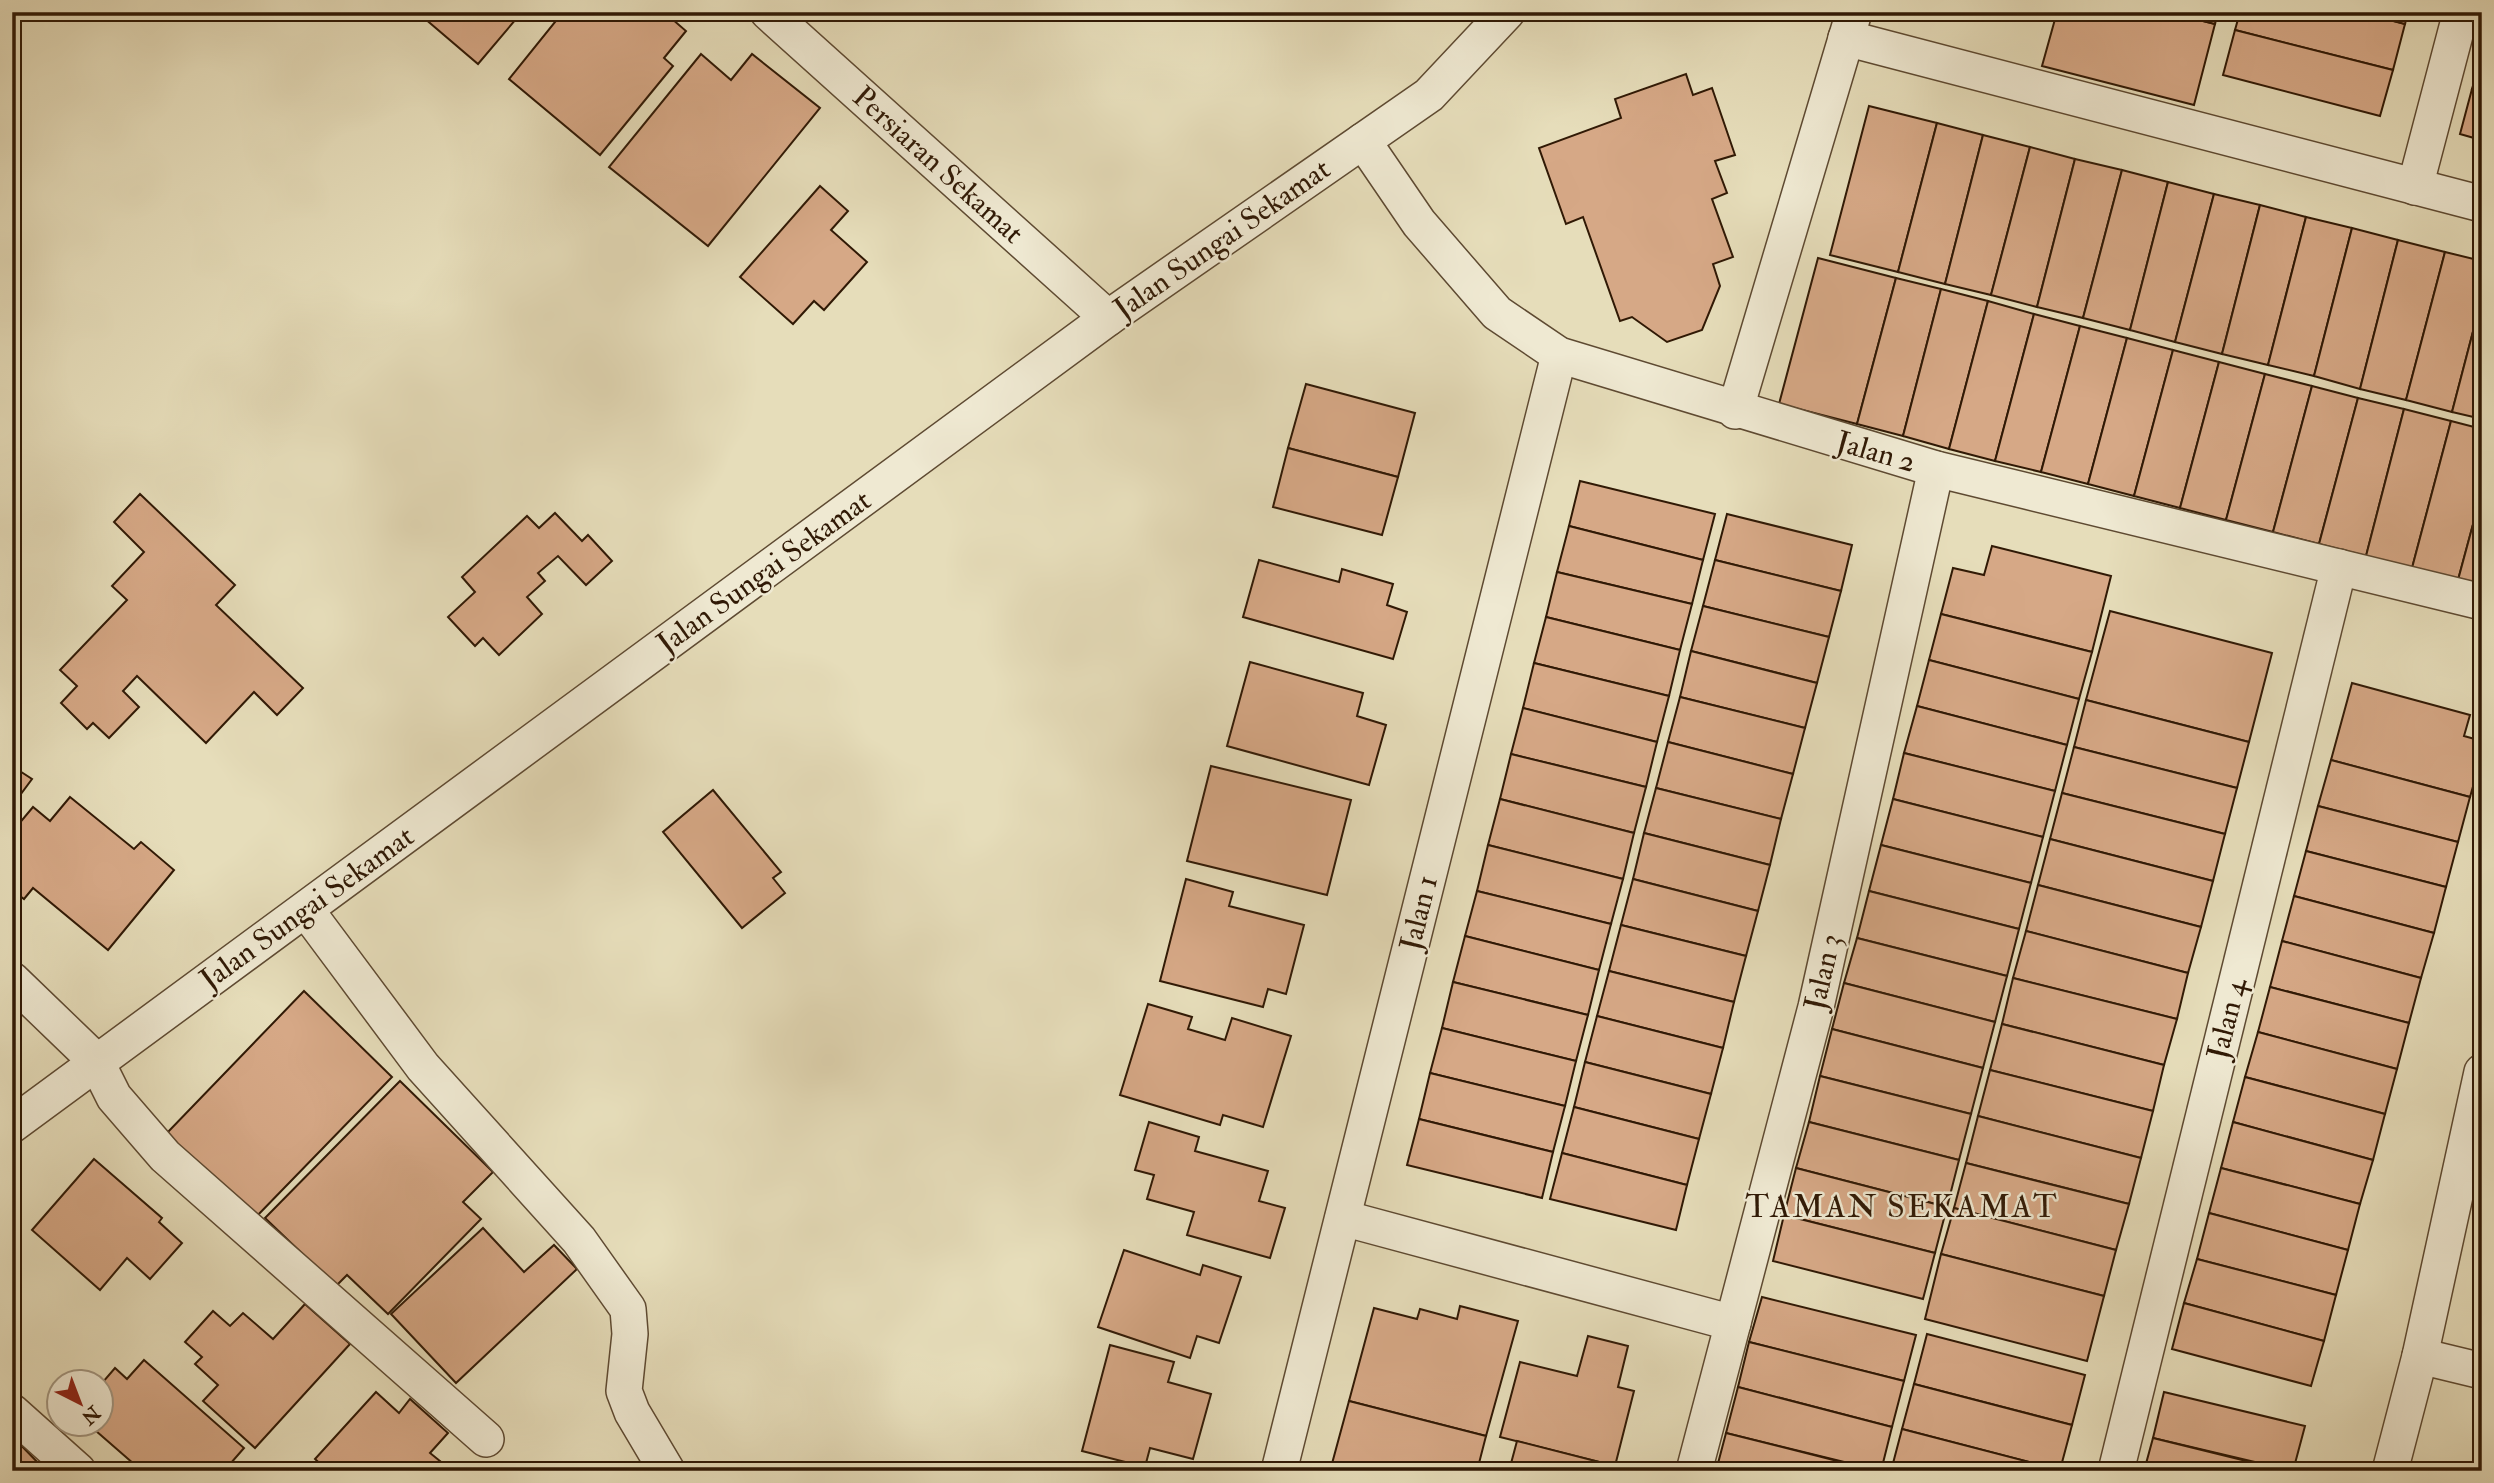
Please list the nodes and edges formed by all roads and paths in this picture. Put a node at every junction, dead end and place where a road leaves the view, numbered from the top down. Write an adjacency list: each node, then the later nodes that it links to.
1 (768, 12): 8 (street, Persiaran Sekamat)
2 (1507, 12): 5 (street, Jalan Sungai Sekamat)
3 (2461, 12): 6 (street)
4 (1850, 25): 6 (street); 10 (street)
5 (1363, 141): 8 (street, Jalan Sungai Sekamat); 9 (street, Jalan 2)
6 (2415, 187): 7 (street)
7 (2482, 204)
8 (1108, 318): 14 (street, Jalan Sungai Sekamat)
9 (1559, 355): 10 (street, Jalan 2); 19 (street, Jalan 1)
10 (1735, 411): 11 (street, Jalan 2)
11 (1936, 469): 12 (street, Jalan 2); 20 (street, Jalan 3)
12 (2339, 567): 13 (street, Jalan 2); 29 (street, Jalan 4)
13 (2482, 601)
14 (306, 910): 16 (street, Jalan Sungai Sekamat); 26 (street)
15 (12, 980): 16 (street)
16 (96, 1061): 18 (street, Jalan Sungai Sekamat); 24 (street)
17 (2482, 1072): 21 (street)
18 (12, 1125)
19 (1343, 1218): 20 (street); 27 (street, Jalan 1)
20 (1733, 1322): 28 (street, Jalan 3)
21 (2420, 1356): 22 (street); 30 (street)
22 (2482, 1371)
23 (12, 1412): 25 (street)
24 (486, 1439)
25 (78, 1471)
26 (667, 1471)
27 (1279, 1471)
28 (1694, 1471)
29 (2116, 1471)
30 (2390, 1471)

